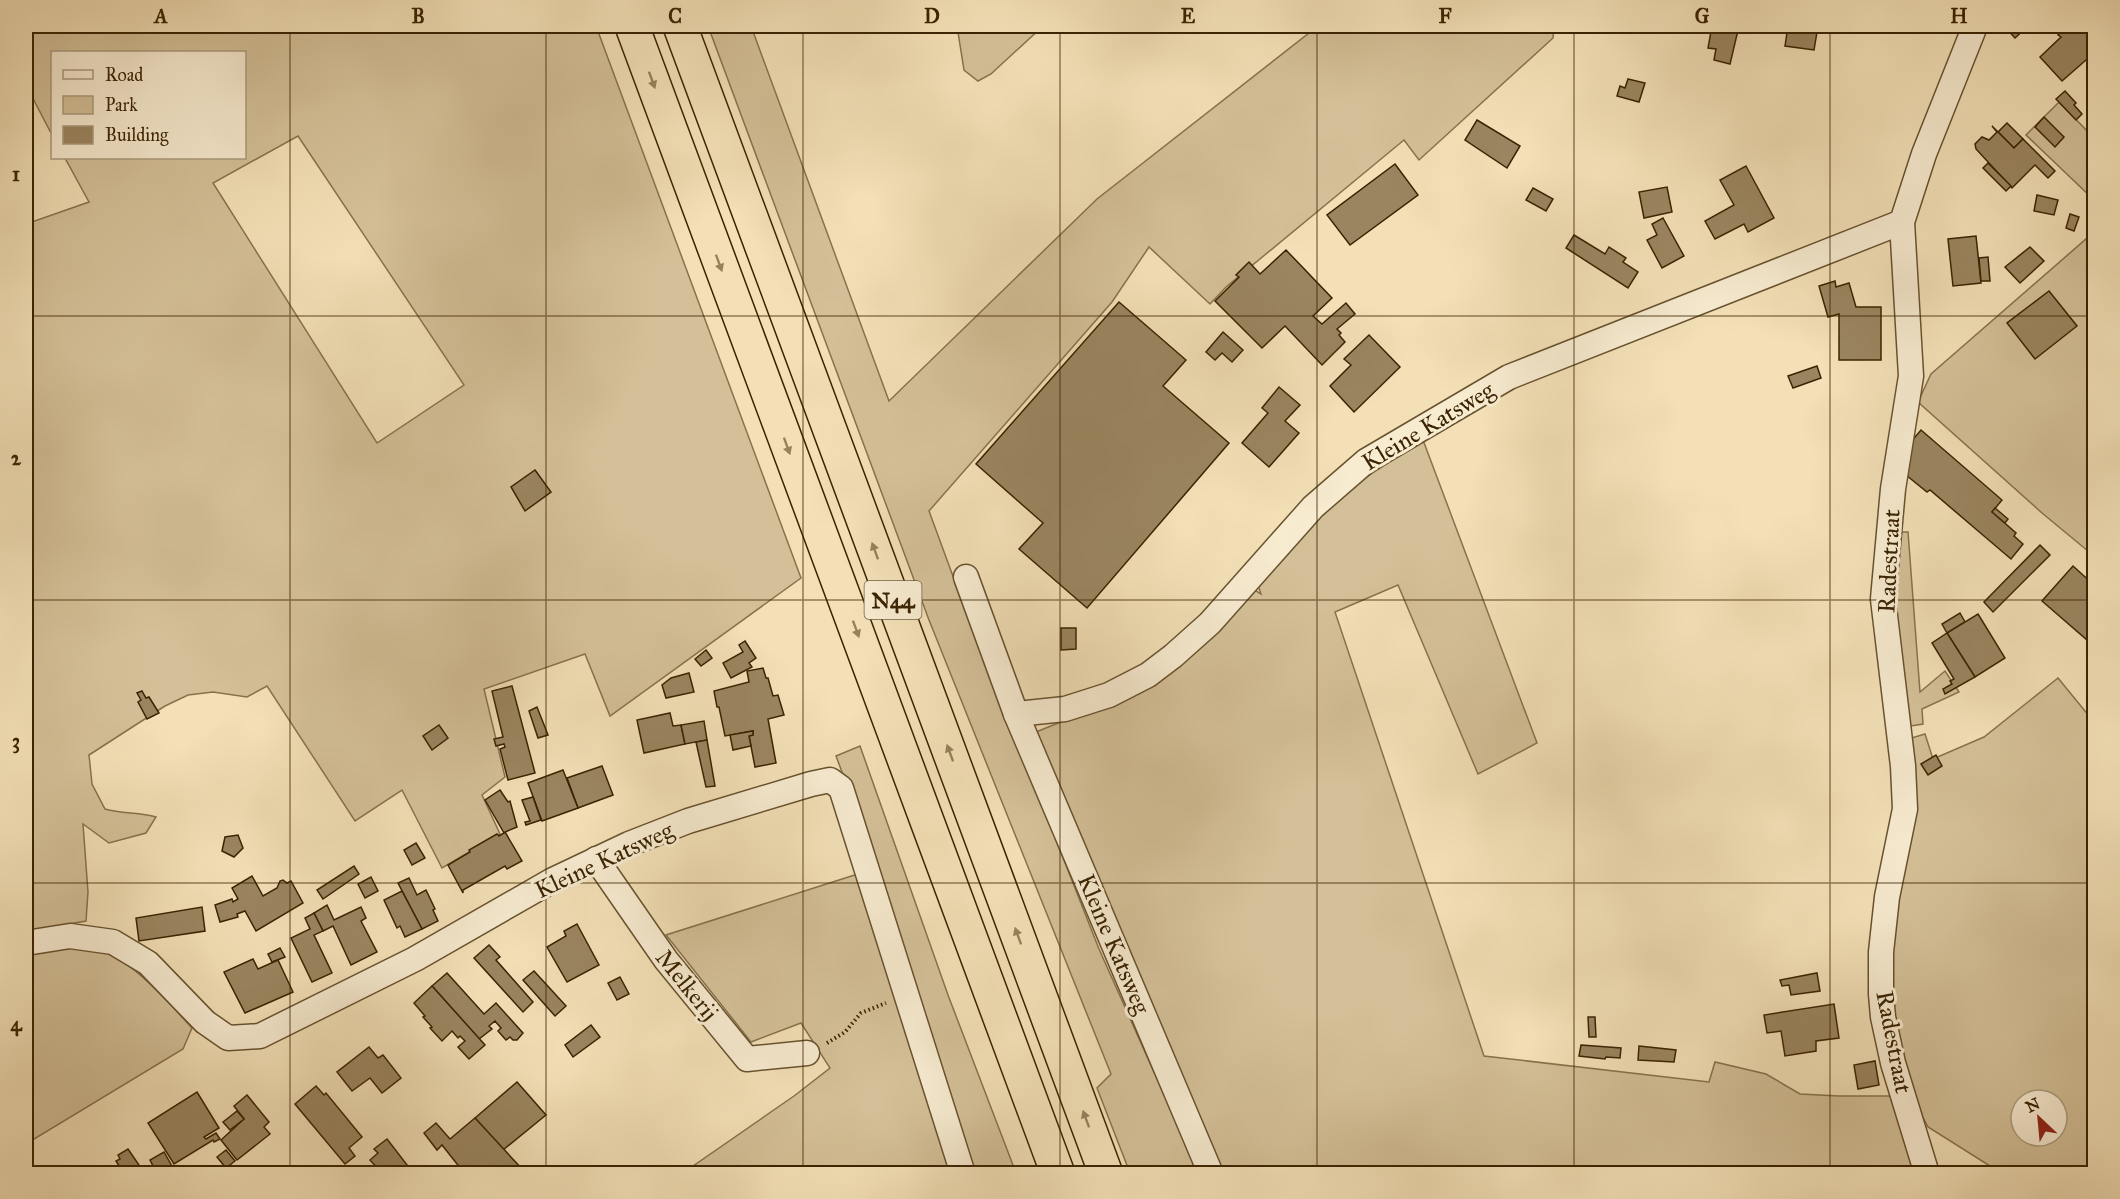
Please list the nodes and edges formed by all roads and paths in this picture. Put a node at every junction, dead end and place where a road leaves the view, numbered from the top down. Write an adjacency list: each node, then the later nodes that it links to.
1 (632, 26): 12 (highway, N44, one-way to 12)
2 (680, 26): 13 (highway, N44, one-way to 2)
3 (1975, 26): 4 (street, Radestraat)
4 (1902, 222): 6 (street, Kleine Katsweg); 15 (street, Radestraat)
5 (966, 577): 6 (street, Kleine Katsweg)
6 (1016, 714): 14 (street, Kleine Katsweg)
7 (596, 859): 8 (street, Kleine Katsweg); 9 (street, Kleine Katsweg); 10 (street, Melkerij)
8 (26, 943)
9 (908, 1000): 10 (path); 11 (street, Kleine Katsweg)
10 (807, 1053)
11 (963, 1173)
12 (1058, 1173)
13 (1107, 1173)
14 (1211, 1173)
15 (1927, 1173)

